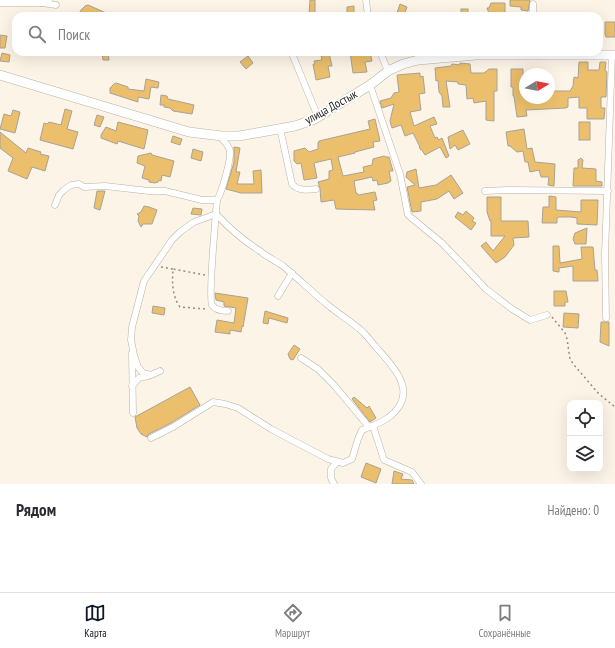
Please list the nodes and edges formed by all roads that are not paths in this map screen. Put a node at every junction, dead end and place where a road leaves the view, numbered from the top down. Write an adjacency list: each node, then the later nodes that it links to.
1 (48, 0): 4 (street)
2 (366, 0): 7 (street)
3 (0, 3): 4 (street)
4 (42, 3): 6 (street)
5 (533, 4): 8 (street)
6 (56, 5)
7 (368, 12)
8 (533, 12)
9 (603, 55): 10 (main road, улица Достык)
10 (614, 55): 22 (street)
11 (293, 56): 17 (street)
12 (382, 56): 14 (street)
13 (463, 56): 14 (main road, улица Достык)
14 (388, 71): 16 (main road, улица Достык)
15 (0, 75): 19 (main road, улица Достык)
16 (370, 85): 17 (main road, улица Достык); 30 (street)
17 (318, 117): 18 (main road, улица Достык)
18 (280, 128): 19 (main road, улица Достык); 21 (street)
19 (219, 136): 24 (street)
20 (615, 188): 22 (street)
21 (316, 189)
22 (608, 190): 23 (street); 31 (street)
23 (485, 191)
24 (218, 200): 25 (street); 26 (street)
25 (55, 205)
26 (216, 214): 27 (street); 29 (street); 32 (street)
27 (292, 274): 28 (street); 39 (street)
28 (278, 296)
29 (228, 311)
30 (547, 315)
31 (606, 318)
32 (131, 340): 35 (street); 36 (street)
33 (301, 358): 38 (street)
34 (160, 371): 35 (street)
35 (151, 375): 36 (street)
36 (132, 386): 37 (street)
37 (133, 413)
38 (363, 420): 39 (street); 40 (street)
39 (371, 426): 40 (street); 44 (street)
40 (362, 430): 42 (street)
41 (151, 438): 42 (street)
42 (337, 462): 43 (street)
43 (334, 484)
44 (421, 484)

